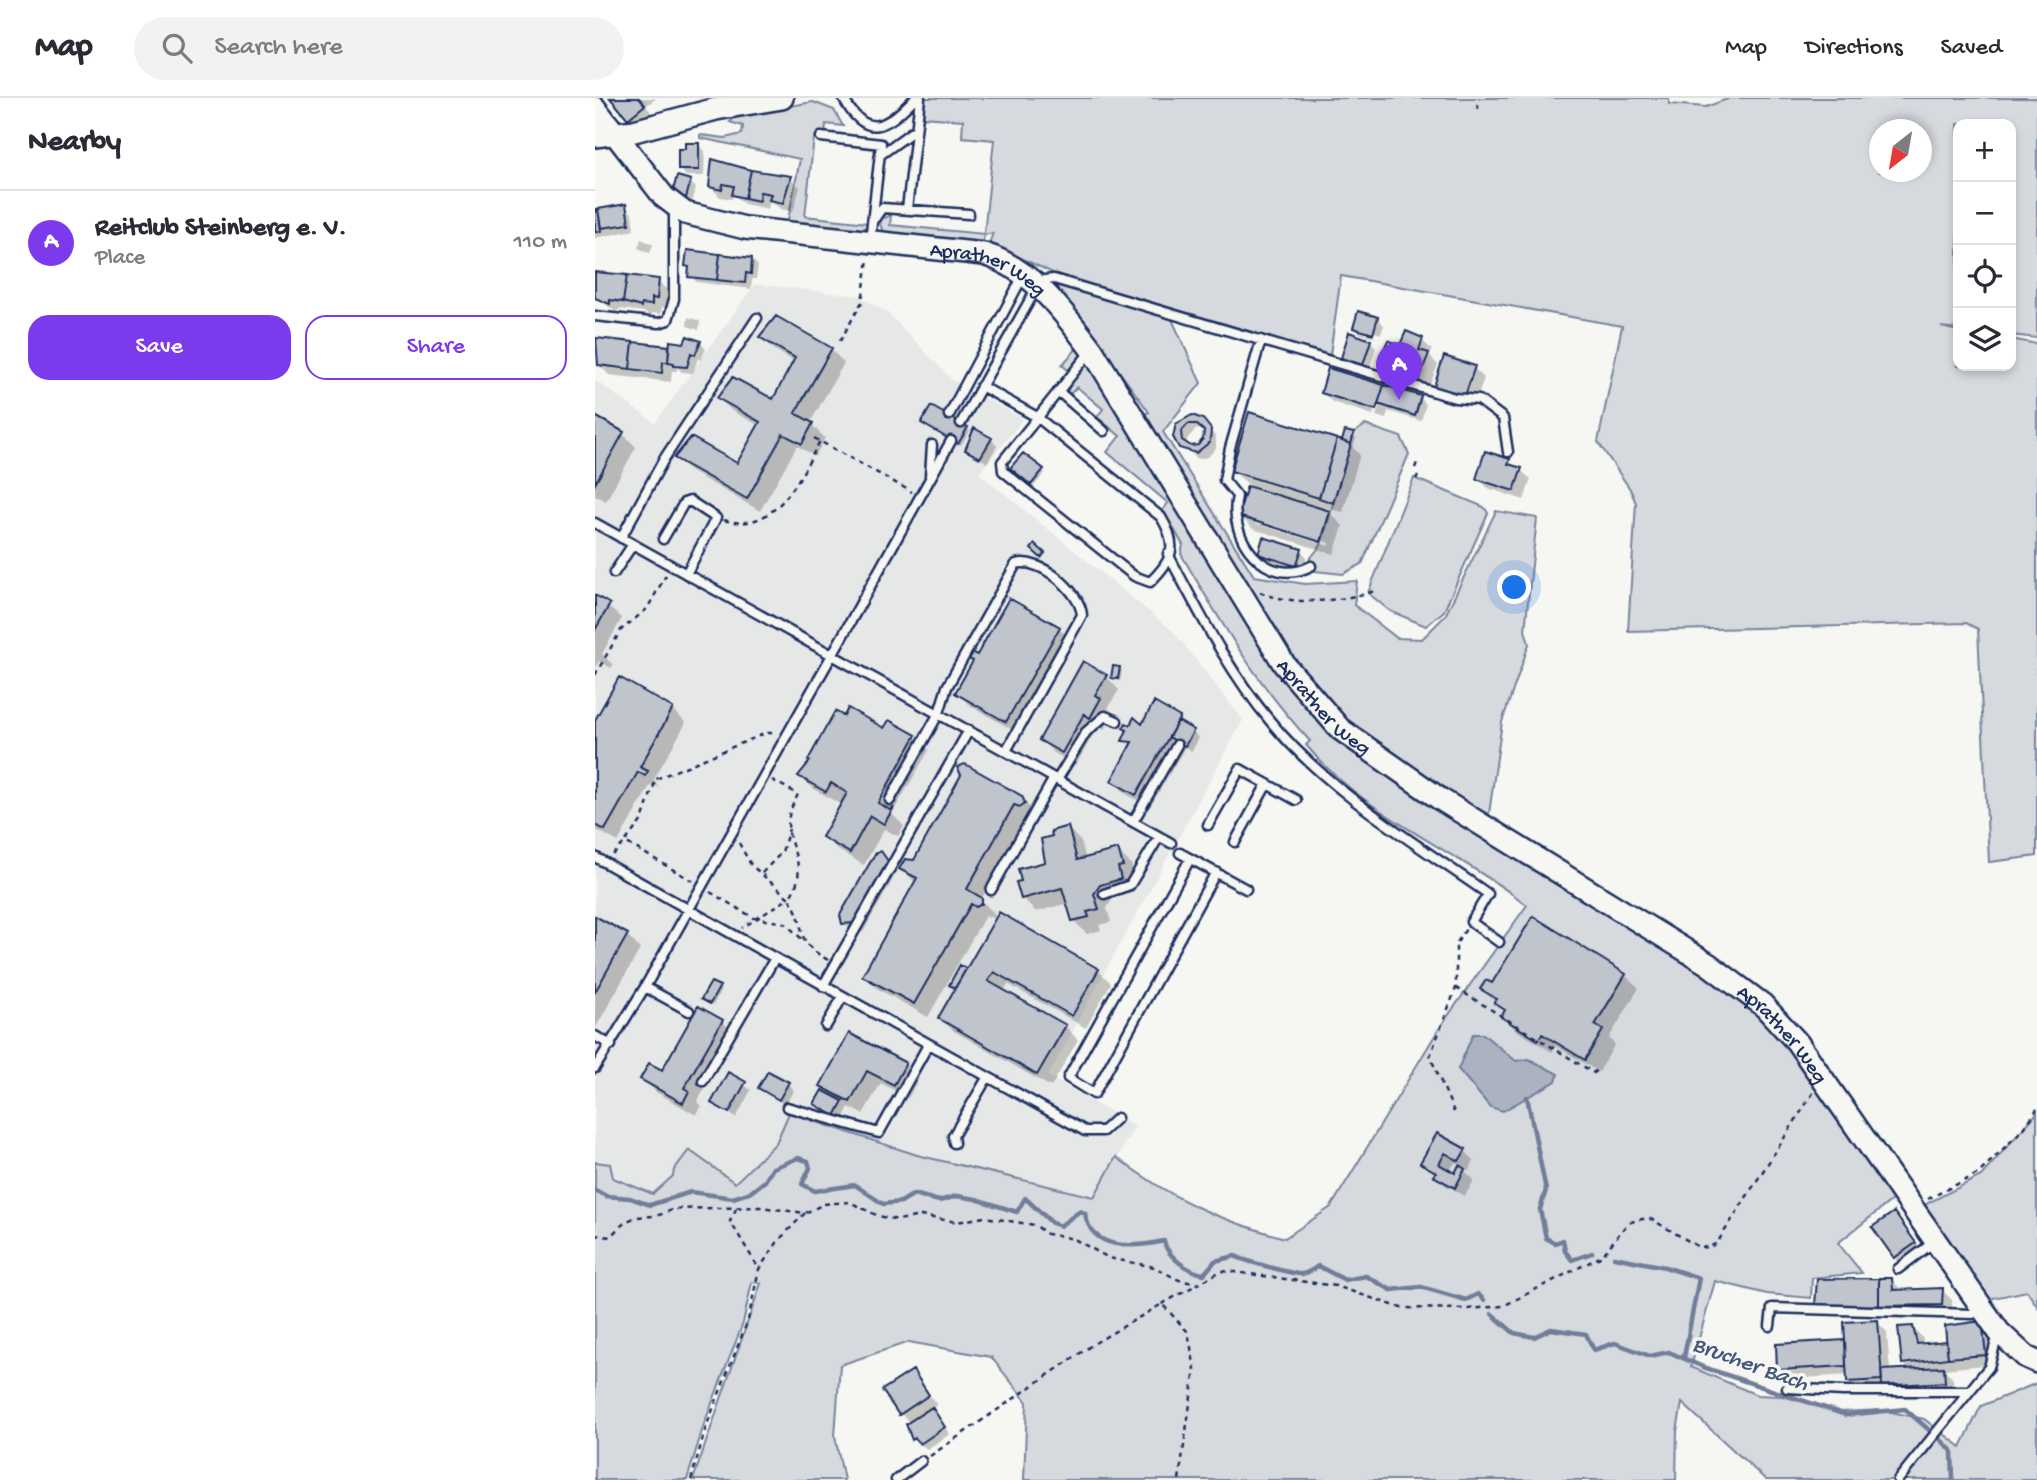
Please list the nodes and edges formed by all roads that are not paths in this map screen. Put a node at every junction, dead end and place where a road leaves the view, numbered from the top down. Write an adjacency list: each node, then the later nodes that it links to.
1 (782, 98): 6 (street)
2 (843, 98): 3 (lane)
3 (917, 98): 5 (lane)
4 (595, 108): 6 (street)
5 (916, 129): 9 (lane); 11 (lane)
6 (616, 132): 7 (street); 10 (street)
7 (595, 136)
8 (821, 137): 9 (lane)
9 (880, 155): 13 (lane)
10 (674, 207): 13 (street, Aprather Weg); 15 (lane)
11 (907, 209): 12 (lane); 13 (lane)
12 (969, 214)
13 (871, 231): 14 (street, Aprather Weg)
14 (1031, 281): 17 (lane); 18 (street, Aprather Weg); 19 (lane); 21 (lane)
15 (595, 316)
16 (757, 318): 32 (lane)
17 (1261, 340): 29 (lane); 36 (lane)
18 (1092, 350): 20 (lane); 78 (street, Aprather Weg)
19 (981, 386): 22 (lane); 24 (lane)
20 (1058, 391): 24 (lane); 26 (lane)
21 (955, 402): 22 (lane); 23 (lane)
22 (969, 408): 25 (lane)
23 (949, 415)
24 (1037, 417): 35 (lane); 35 (lane)
25 (961, 423)
26 (1104, 431)
27 (951, 441): 30 (lane)
28 (932, 444): 30 (lane)
29 (1508, 452)
30 (930, 479): 39 (lane)
31 (595, 523): 32 (lane)
32 (621, 538): 34 (lane)
33 (663, 539): 38 (lane)
34 (633, 544): 37 (lane); 38 (lane)
35 (1168, 554): 62 (lane)
36 (1311, 566)
37 (614, 573)
38 (686, 574): 39 (lane)
39 (832, 655): 40 (lane); 61 (lane)
40 (939, 713): 42 (lane); 44 (lane); 47 (lane)
41 (1117, 721): 45 (lane)
42 (969, 730): 44 (lane); 65 (lane)
43 (1177, 745): 49 (lane)
44 (1006, 751): 45 (lane)
45 (1056, 779): 49 (lane); 59 (lane)
46 (1267, 784): 48 (lane); 50 (lane); 52 (lane)
47 (890, 800)
48 (1296, 800)
49 (1133, 822): 51 (lane)
50 (1208, 825)
51 (1159, 837): 53 (lane); 60 (lane)
52 (1234, 842)
53 (1171, 843)
54 (1180, 853): 56 (lane)
55 (595, 858): 61 (lane)
56 (1190, 859): 57 (lane); 57 (lane)
57 (1216, 873): 58 (lane)
58 (1246, 889)
59 (991, 890)
60 (1104, 894)
61 (689, 910): 63 (lane); 64 (lane)
62 (1499, 942)
63 (775, 958): 65 (lane); 74 (lane)
64 (645, 986): 67 (lane); 70 (lane)
65 (823, 986): 66 (lane)
66 (843, 996): 68 (lane); 71 (lane)
67 (689, 1011)
68 (827, 1026)
69 (595, 1036): 70 (lane)
70 (611, 1045): 72 (lane)
71 (928, 1045): 73 (lane); 75 (lane)
72 (595, 1069)
73 (987, 1078): 76 (lane); 77 (lane)
74 (703, 1081)
75 (787, 1107)
76 (1117, 1118)
77 (954, 1143)
78 (1936, 1240): 79 (lane); 80 (street, Aprather Weg)
79 (1898, 1269)
80 (1983, 1310): 81 (lane); 82 (street, Aprather Weg)
81 (1770, 1326)
82 (1999, 1332): 83 (street, Aprather Weg); 85 (lane)
83 (2037, 1362)
84 (1787, 1388): 85 (lane)
85 (1969, 1391): 88 (lane)
86 (921, 1461): 87 (lane)
87 (896, 1480)
88 (1898, 1480)

